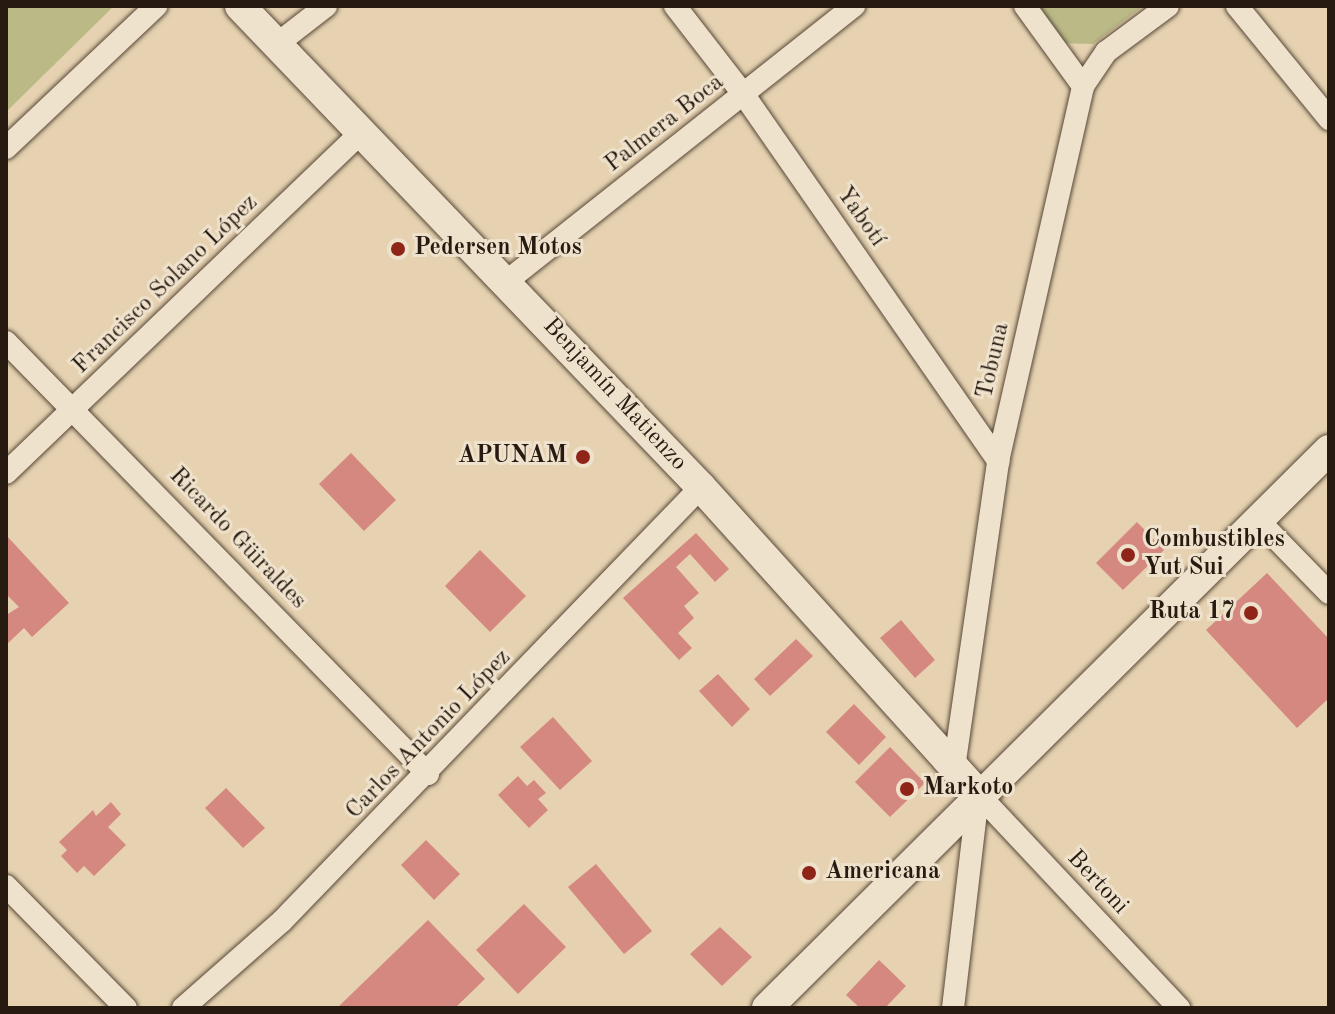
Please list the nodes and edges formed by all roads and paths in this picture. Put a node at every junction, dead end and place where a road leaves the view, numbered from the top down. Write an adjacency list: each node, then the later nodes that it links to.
1 (156, 6): 14 (street)
2 (240, 6): 9 (main road, Benjamín Matienzo)
3 (326, 6): 9 (street)
4 (675, 6): 11 (street, Yabotí)
5 (854, 6): 11 (street, Palmera Boca)
6 (1025, 6): 10 (street)
7 (1168, 6): 10 (street, Tobuna)
8 (1237, 6): 12 (street)
9 (277, 44): 13 (main road, Benjamín Matienzo)
10 (1083, 86): 19 (street, Tobuna)
11 (744, 95): 15 (street, Palmera Boca); 19 (street, Yabotí)
12 (1329, 119)
13 (361, 133): 15 (main road, Benjamín Matienzo); 17 (street, Francisco Solano López)
14 (6, 148)
15 (507, 281): 21 (main road, Benjamín Matienzo)
16 (6, 342): 17 (street, Ricardo Güiraldes)
17 (74, 409): 20 (street, Francisco Solano López); 25 (street, Ricardo Güiraldes)
18 (1329, 450): 22 (main road)
19 (998, 461): 24 (street, Tobuna)
20 (6, 473)
21 (701, 487): 24 (main road, Benjamín Matienzo); 25 (street, Carlos Antonio López)
22 (1259, 521): 23 (street); 26 (main road)
23 (1329, 593)
24 (954, 768): 26 (main road, Benjamín Matienzo)
25 (428, 774): 29 (street, Carlos Antonio López)
26 (978, 794): 30 (main road); 31 (street); 32 (street, Bertoni)
27 (6, 886): 28 (street)
28 (126, 1008)
29 (183, 1008)
30 (767, 1008)
31 (953, 1008)
32 (1179, 1008)

